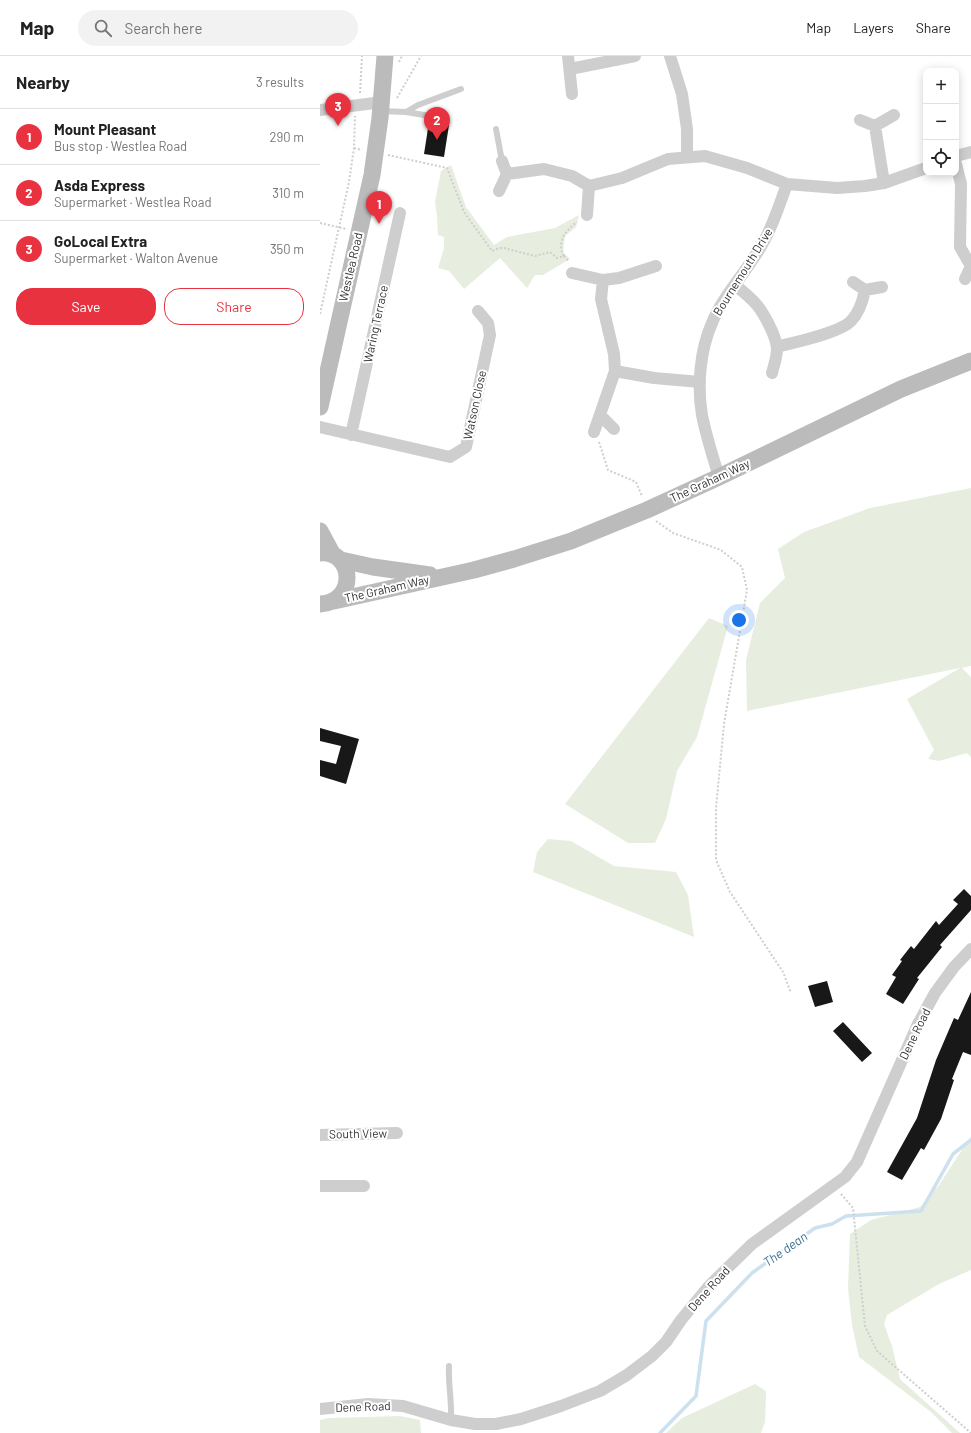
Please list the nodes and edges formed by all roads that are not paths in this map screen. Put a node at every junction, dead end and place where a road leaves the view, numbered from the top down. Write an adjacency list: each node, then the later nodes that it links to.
1 (568, 56): 5 (street)
2 (635, 56): 5 (street)
3 (670, 56): 18 (street)
4 (387, 59): 8 (main road, Westlea Road)
5 (570, 69): 7 (street)
6 (461, 89): 10 (lane)
7 (572, 94)
8 (382, 106): 9 (street); 10 (lane); 44 (main road, Westlea Road)
9 (320, 110)
10 (406, 112): 12 (lane)
11 (894, 115): 14 (street)
12 (436, 116)
13 (860, 120): 14 (street)
14 (875, 126): 23 (street)
15 (496, 130): 19 (lane)
16 (971, 152): 17 (street)
17 (959, 155)
18 (686, 157): 24 (street); 25 (street)
19 (502, 161): 21 (street)
20 (923, 169): 23 (street)
21 (507, 174): 25 (street); 26 (street)
22 (959, 176): 30 (street)
23 (884, 183): 24 (street)
24 (787, 184): 35 (street, Bournemouth Drive)
25 (589, 186): 28 (street)
26 (499, 191)
27 (400, 213): 49 (street, Waring Terrace)
28 (588, 215)
29 (657, 265): 33 (street)
30 (971, 266): 32 (street)
31 (572, 272): 33 (street)
32 (965, 279)
33 (603, 280): 41 (street)
34 (853, 282): 37 (street)
35 (735, 285): 39 (street); 43 (street, Bournemouth Drive)
36 (882, 288): 37 (street)
37 (865, 290): 39 (street)
38 (478, 311): 49 (street, Watson Close)
39 (777, 347): 42 (street)
40 (971, 361): 50 (main road, The Graham Way)
41 (616, 372): 43 (street); 45 (street)
42 (772, 374)
43 (700, 382): 50 (street, Bournemouth Drive)
44 (320, 406)
45 (600, 415): 47 (street); 48 (street)
46 (320, 427): 49 (street, Watson Close)
47 (614, 428)
48 (594, 432)
49 (351, 435)
50 (719, 477): 53 (main road, The Graham Way)
51 (320, 531): 52 (main road)
52 (331, 556): 53 (main road, The Graham Way); 54 (main road)
53 (440, 576): 54 (main road, The Graham Way)
54 (326, 605)
55 (971, 949): 62 (street, Dene Road)
56 (397, 1133): 57 (street, South View)
57 (320, 1135)
58 (320, 1186): 59 (street)
59 (364, 1186)
60 (449, 1366): 62 (lane)
61 (320, 1409): 62 (street, Dene Road)
62 (451, 1420)

